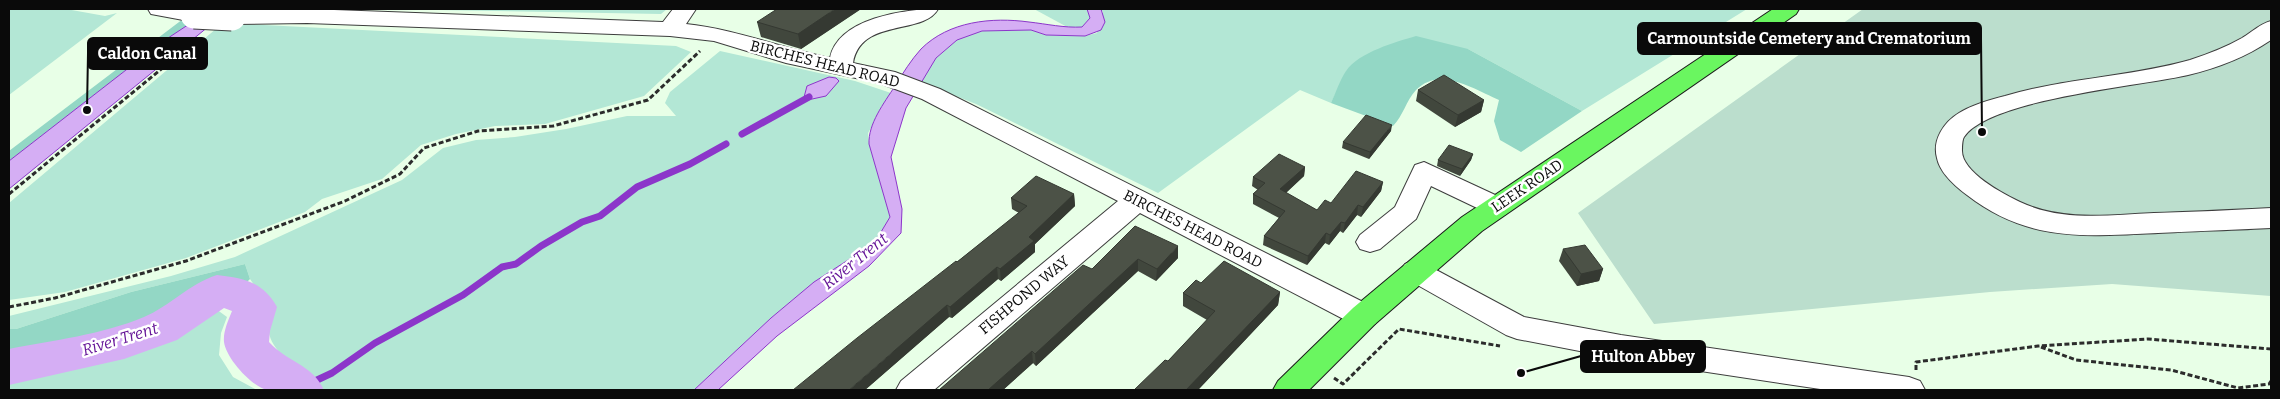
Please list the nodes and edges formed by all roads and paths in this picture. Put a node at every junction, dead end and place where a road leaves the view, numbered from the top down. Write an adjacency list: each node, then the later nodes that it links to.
1 (160, 9): 5 (street)
2 (685, 9): 7 (street)
3 (927, 9): 9 (street)
4 (1788, 9): 12 (main road, LEEK ROAD)
5 (198, 26): 7 (street, BIRCHES HEAD ROAD, bridge); 10 (path)
6 (2271, 28): 13 (street)
7 (670, 29): 8 (street, BIRCHES HEAD ROAD)
8 (717, 34): 9 (street, BIRCHES HEAD ROAD); 16 (path)
9 (840, 66): 11 (street, BIRCHES HEAD ROAD)
10 (9, 194)
11 (1137, 200): 17 (street, BIRCHES HEAD ROAD); 25 (street, FISHPOND WAY)
12 (1496, 207): 14 (street); 15 (main road, LEEK ROAD)
13 (2271, 218)
14 (1370, 242)
15 (1415, 271): 17 (main road, LEEK ROAD); 22 (street)
16 (9, 307)
17 (1364, 316): 21 (main road, LEEK ROAD)
18 (2038, 346): 20 (path); 23 (path); 24 (path)
19 (1507, 347): 21 (path)
20 (2271, 349)
21 (1312, 366): 26 (main road, LEEK ROAD)
22 (1771, 380): 23 (street)
23 (1913, 381)
24 (2271, 381)
25 (912, 390)
26 (1288, 390)

